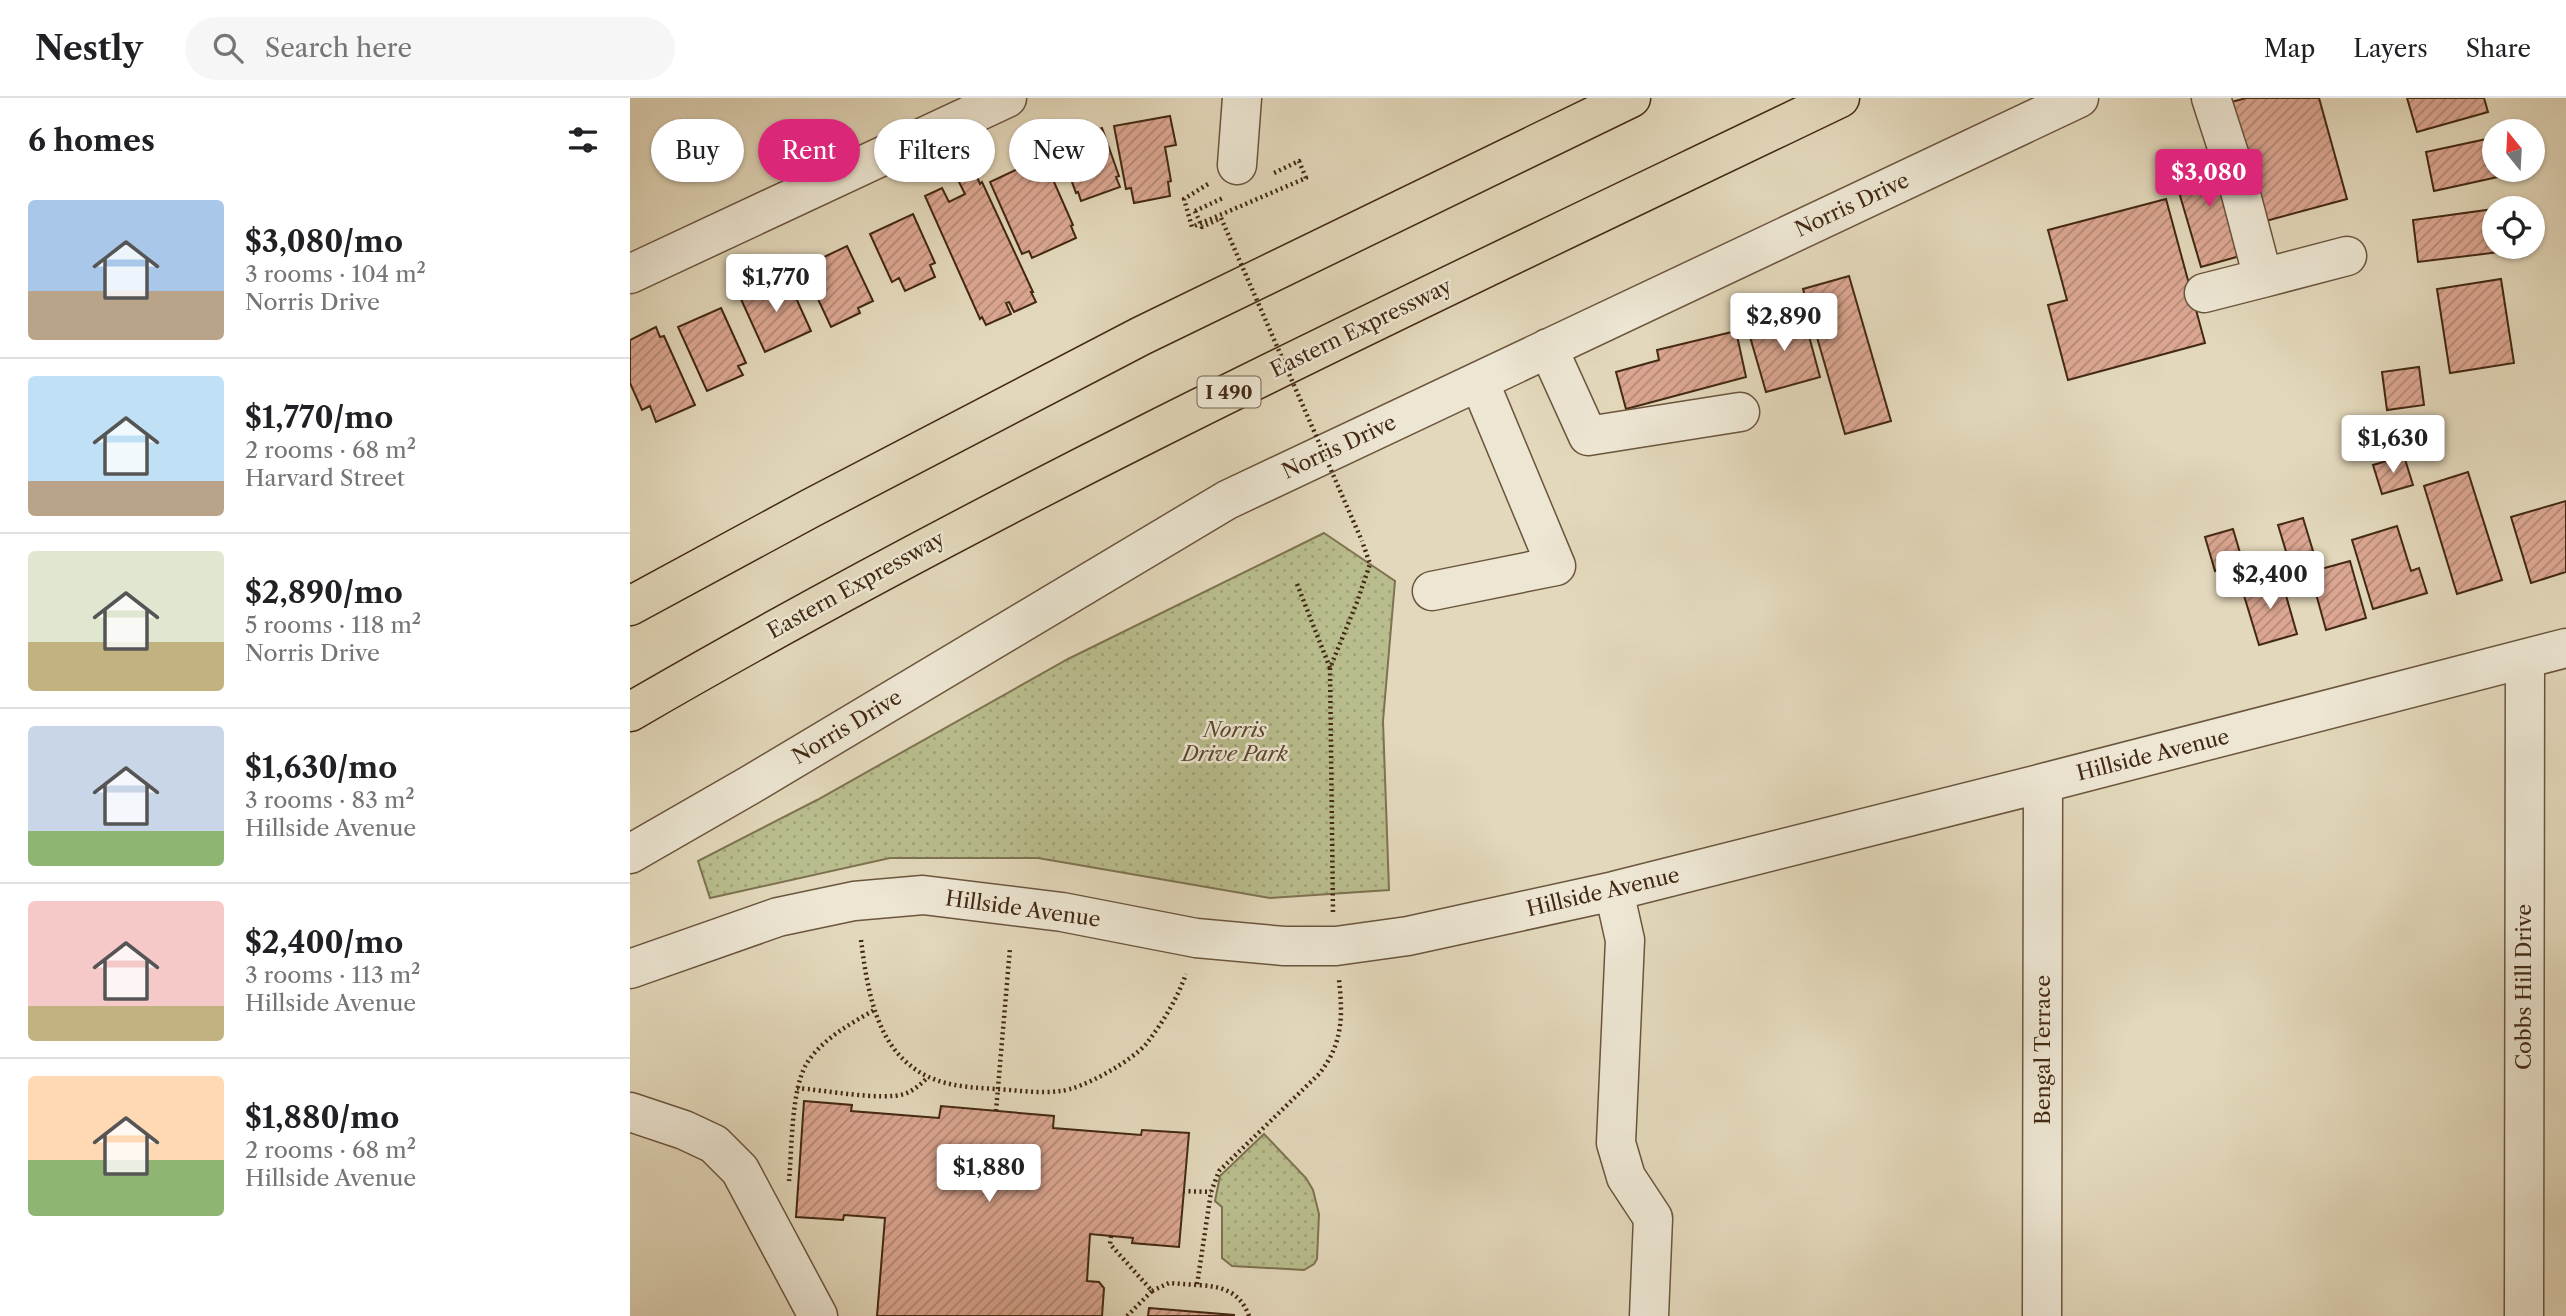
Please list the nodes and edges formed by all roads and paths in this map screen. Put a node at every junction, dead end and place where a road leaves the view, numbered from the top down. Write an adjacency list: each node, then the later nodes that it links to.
1 (1007, 98): 10 (street)
2 (1242, 98): 7 (street)
3 (1631, 98): 18 (highway)
4 (1840, 98): 22 (highway, Eastern Expressway / I 490)
5 (2078, 98): 13 (street, Norris Drive)
6 (2211, 98): 11 (street)
7 (1237, 165)
8 (1195, 211): 21 (path, bridge)
9 (2347, 256): 11 (street)
10 (630, 274)
11 (2263, 278): 12 (street)
12 (2204, 293)
13 (1548, 348): 14 (street, Norris Drive); 15 (street)
14 (1479, 381): 17 (street); 24 (street, Norris Drive)
15 (1741, 412)
16 (1297, 584): 21 (path)
17 (1432, 591)
18 (630, 606)
19 (2566, 648): 20 (street, Hillside Avenue)
20 (2525, 659): 23 (street, Hillside Avenue); 49 (street, Cobbs Hill Drive)
21 (1330, 668): 26 (path)
22 (630, 712)
23 (2043, 783): 25 (street, Hillside Avenue); 48 (street, Bengal Terrace)
24 (630, 854)
25 (1614, 891): 29 (street, Hillside Avenue); 47 (street)
26 (1332, 906)
27 (861, 940): 32 (path)
28 (1010, 948): 35 (path)
29 (630, 969)
30 (1186, 974): 35 (path)
31 (1340, 988): 40 (path)
32 (876, 1009): 33 (path); 34 (path)
33 (927, 1078): 34 (path); 35 (path)
34 (797, 1088): 38 (path)
35 (998, 1089): 36 (path)
36 (996, 1111)
37 (630, 1112): 44 (street)
38 (789, 1185)
39 (1184, 1191): 40 (path)
40 (1211, 1192): 42 (path)
41 (1111, 1236): 43 (path)
42 (1197, 1285): 43 (path); 46 (path)
43 (1152, 1291): 45 (path)
44 (818, 1316)
45 (1127, 1316)
46 (1249, 1316)
47 (1649, 1316)
48 (2042, 1316)
49 (2524, 1316)

